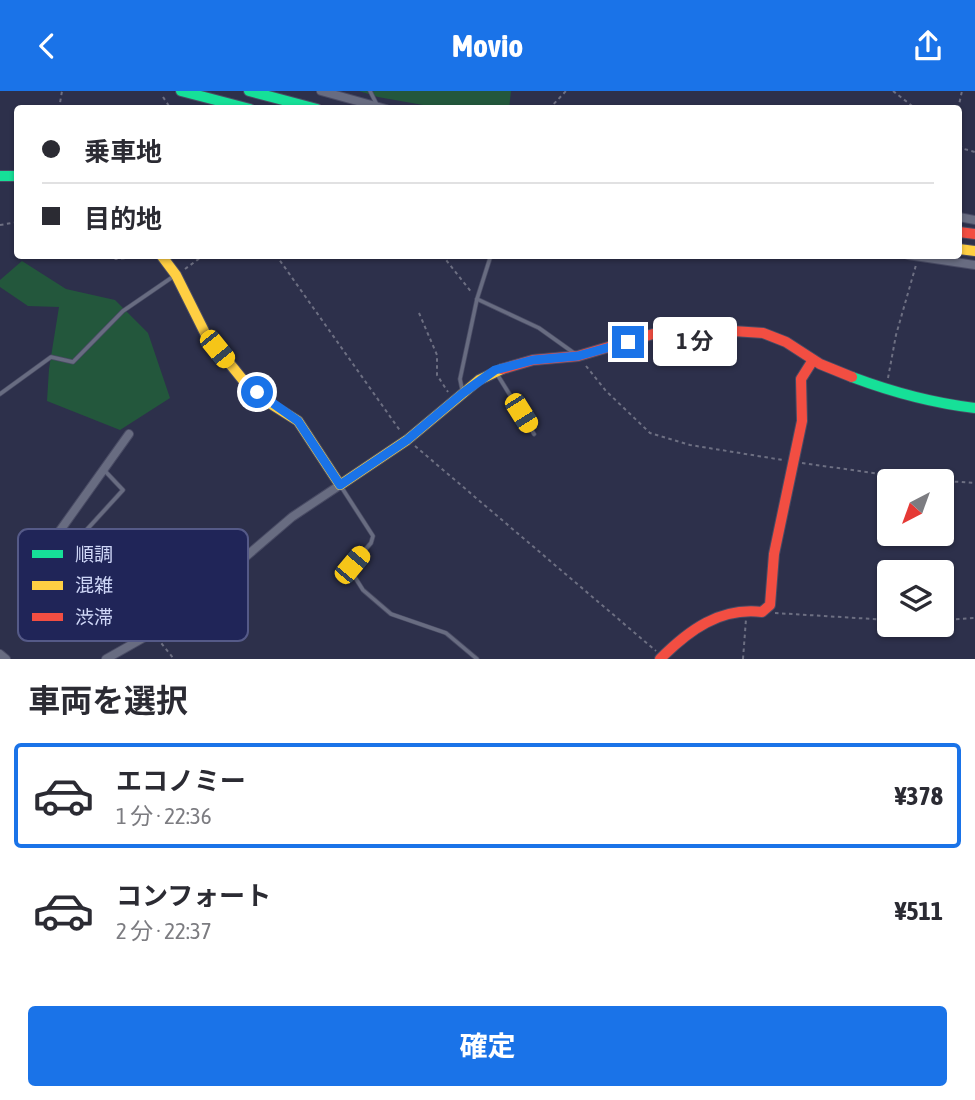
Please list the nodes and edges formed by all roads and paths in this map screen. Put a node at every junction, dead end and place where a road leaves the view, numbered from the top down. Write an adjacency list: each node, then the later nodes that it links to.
1 (181, 91): 8 (main road)
2 (248, 91): 9 (main road)
3 (321, 91): 10 (street)
4 (566, 91): 11 (path)
5 (893, 91): 12 (path)
6 (163, 97): 7 (path)
7 (168, 105)
8 (235, 105)
9 (302, 105)
10 (371, 105)
11 (553, 105)
12 (911, 105)
13 (164, 259): 21 (main road)
14 (198, 259): 21 (path)
15 (279, 259): 34 (path)
16 (445, 259): 22 (path)
17 (490, 259): 22 (lane)
18 (917, 259): 27 (path)
19 (932, 259): 20 (street)
20 (975, 265)
21 (176, 275): 29 (lane); 38 (main road)
22 (477, 299): 24 (lane); 28 (lane)
23 (419, 313): 30 (path)
24 (578, 356): 25 (main road); 26 (main road); 35 (path)
25 (813, 360): 27 (main road); 35 (main road)
26 (495, 370): 28 (main road); 33 (lane)
27 (886, 390): 31 (main road)
28 (463, 393): 30 (main road)
29 (0, 394)
30 (454, 402): 34 (main road)
31 (975, 408)
32 (129, 434): 36 (street)
33 (534, 434)
34 (407, 440): 38 (main road); 50 (path)
35 (793, 462): 37 (path); 43 (main road)
36 (103, 470): 39 (street); 40 (lane)
37 (975, 483)
38 (340, 485): 41 (street); 54 (lane)
39 (61, 529)
40 (88, 529)
41 (248, 555)
42 (747, 611): 43 (main road); 50 (main road); 55 (path)
43 (762, 612): 45 (path)
44 (975, 618): 46 (path)
45 (877, 619)
46 (954, 619)
47 (138, 641): 52 (street)
48 (159, 641): 53 (path)
49 (0, 654): 51 (street)
50 (661, 658)
51 (6, 659)
52 (106, 659)
53 (174, 659)
54 (477, 659)
55 (743, 659)

